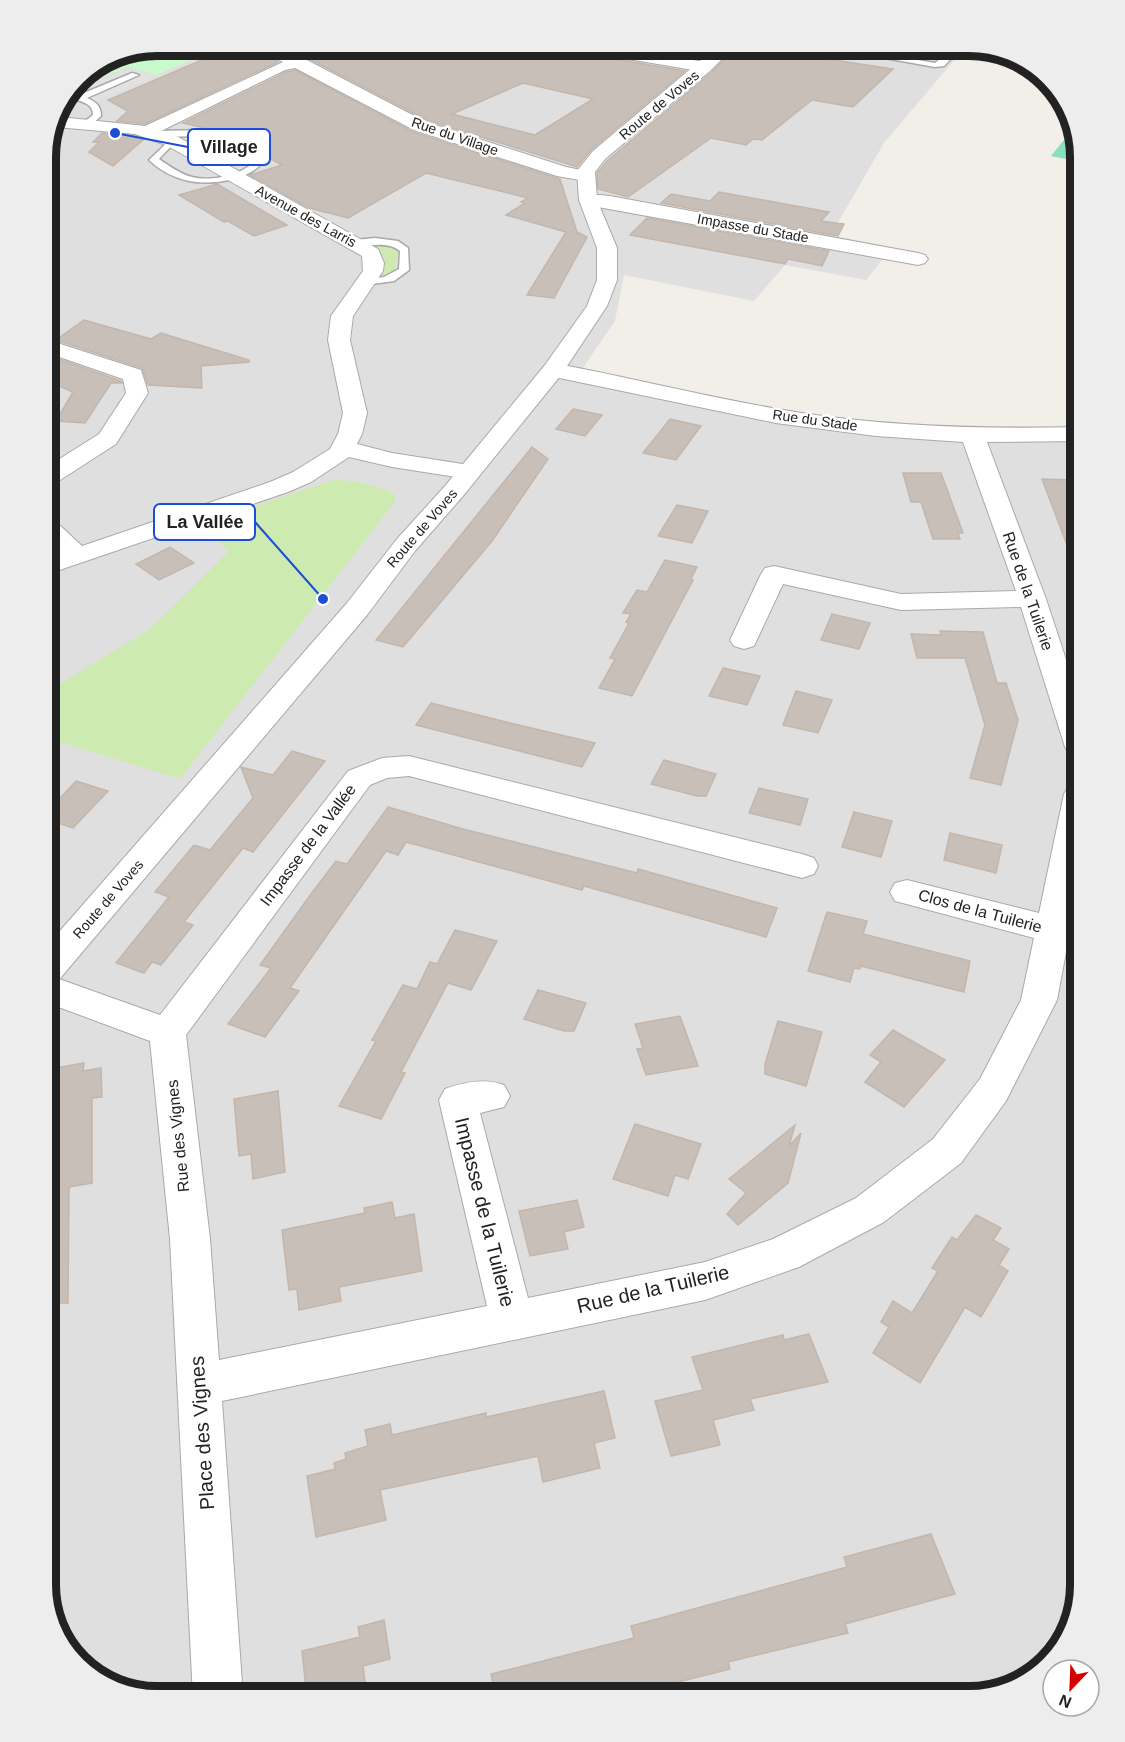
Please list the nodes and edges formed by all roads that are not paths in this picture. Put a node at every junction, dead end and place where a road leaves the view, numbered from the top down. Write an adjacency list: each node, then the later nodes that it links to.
1 (284, 56): 6 (street, Rue du Village)
2 (640, 56): 7 (street)
3 (716, 56): 7 (street, Route de Voves)
4 (881, 56): 5 (lane)
5 (949, 56)
6 (297, 63): 11 (street); 13 (street, Rue du Village)
7 (705, 67): 13 (street, Route de Voves)
8 (135, 75): 10 (lane)
9 (62, 122): 10 (street)
10 (87, 124): 11 (street)
11 (157, 136): 12 (street, Avenue des Larris); 12 (lane); 12 (lane)
12 (234, 176): 15 (street, Avenue des Larris)
13 (585, 176): 14 (street, Route de Voves)
14 (588, 200): 16 (street, Impasse du Stade); 19 (street, Route de Voves)
15 (355, 243): 17 (street, Avenue des Larris); 17 (lane)
16 (918, 259)
17 (365, 282): 22 (street, Avenue des Larris)
18 (56, 349): 23 (street)
19 (553, 369): 21 (street, Rue du Stade); 24 (street, Route de Voves)
20 (1070, 434): 21 (street, Rue du Stade)
21 (973, 435): 28 (street, Rue de la Tuilerie)
22 (338, 454): 24 (street); 26 (street)
23 (56, 472)
24 (462, 482): 35 (street, Route de Voves)
25 (56, 535): 26 (street)
26 (77, 555): 27 (street)
27 (56, 563)
28 (1032, 599): 29 (street); 30 (street, Rue de la Tuilerie)
29 (744, 640)
30 (1070, 716)
31 (1070, 846): 34 (street, Rue de la Tuilerie)
32 (802, 866): 37 (street, Impasse de la Vallée)
33 (907, 892): 34 (street, Clos de la Tuilerie)
34 (1054, 930): 40 (street, Rue de la Tuilerie)
35 (56, 959)
36 (56, 992): 37 (street)
37 (167, 1032): 39 (street, Rue des Vignes)
38 (491, 1096): 40 (street, Impasse de la Tuilerie)
39 (190, 1239): 41 (street, Place des Vignes)
40 (512, 1320): 41 (street, Rue de la Tuilerie)
41 (199, 1385): 42 (street, Place des Vignes)
42 (217, 1686)

